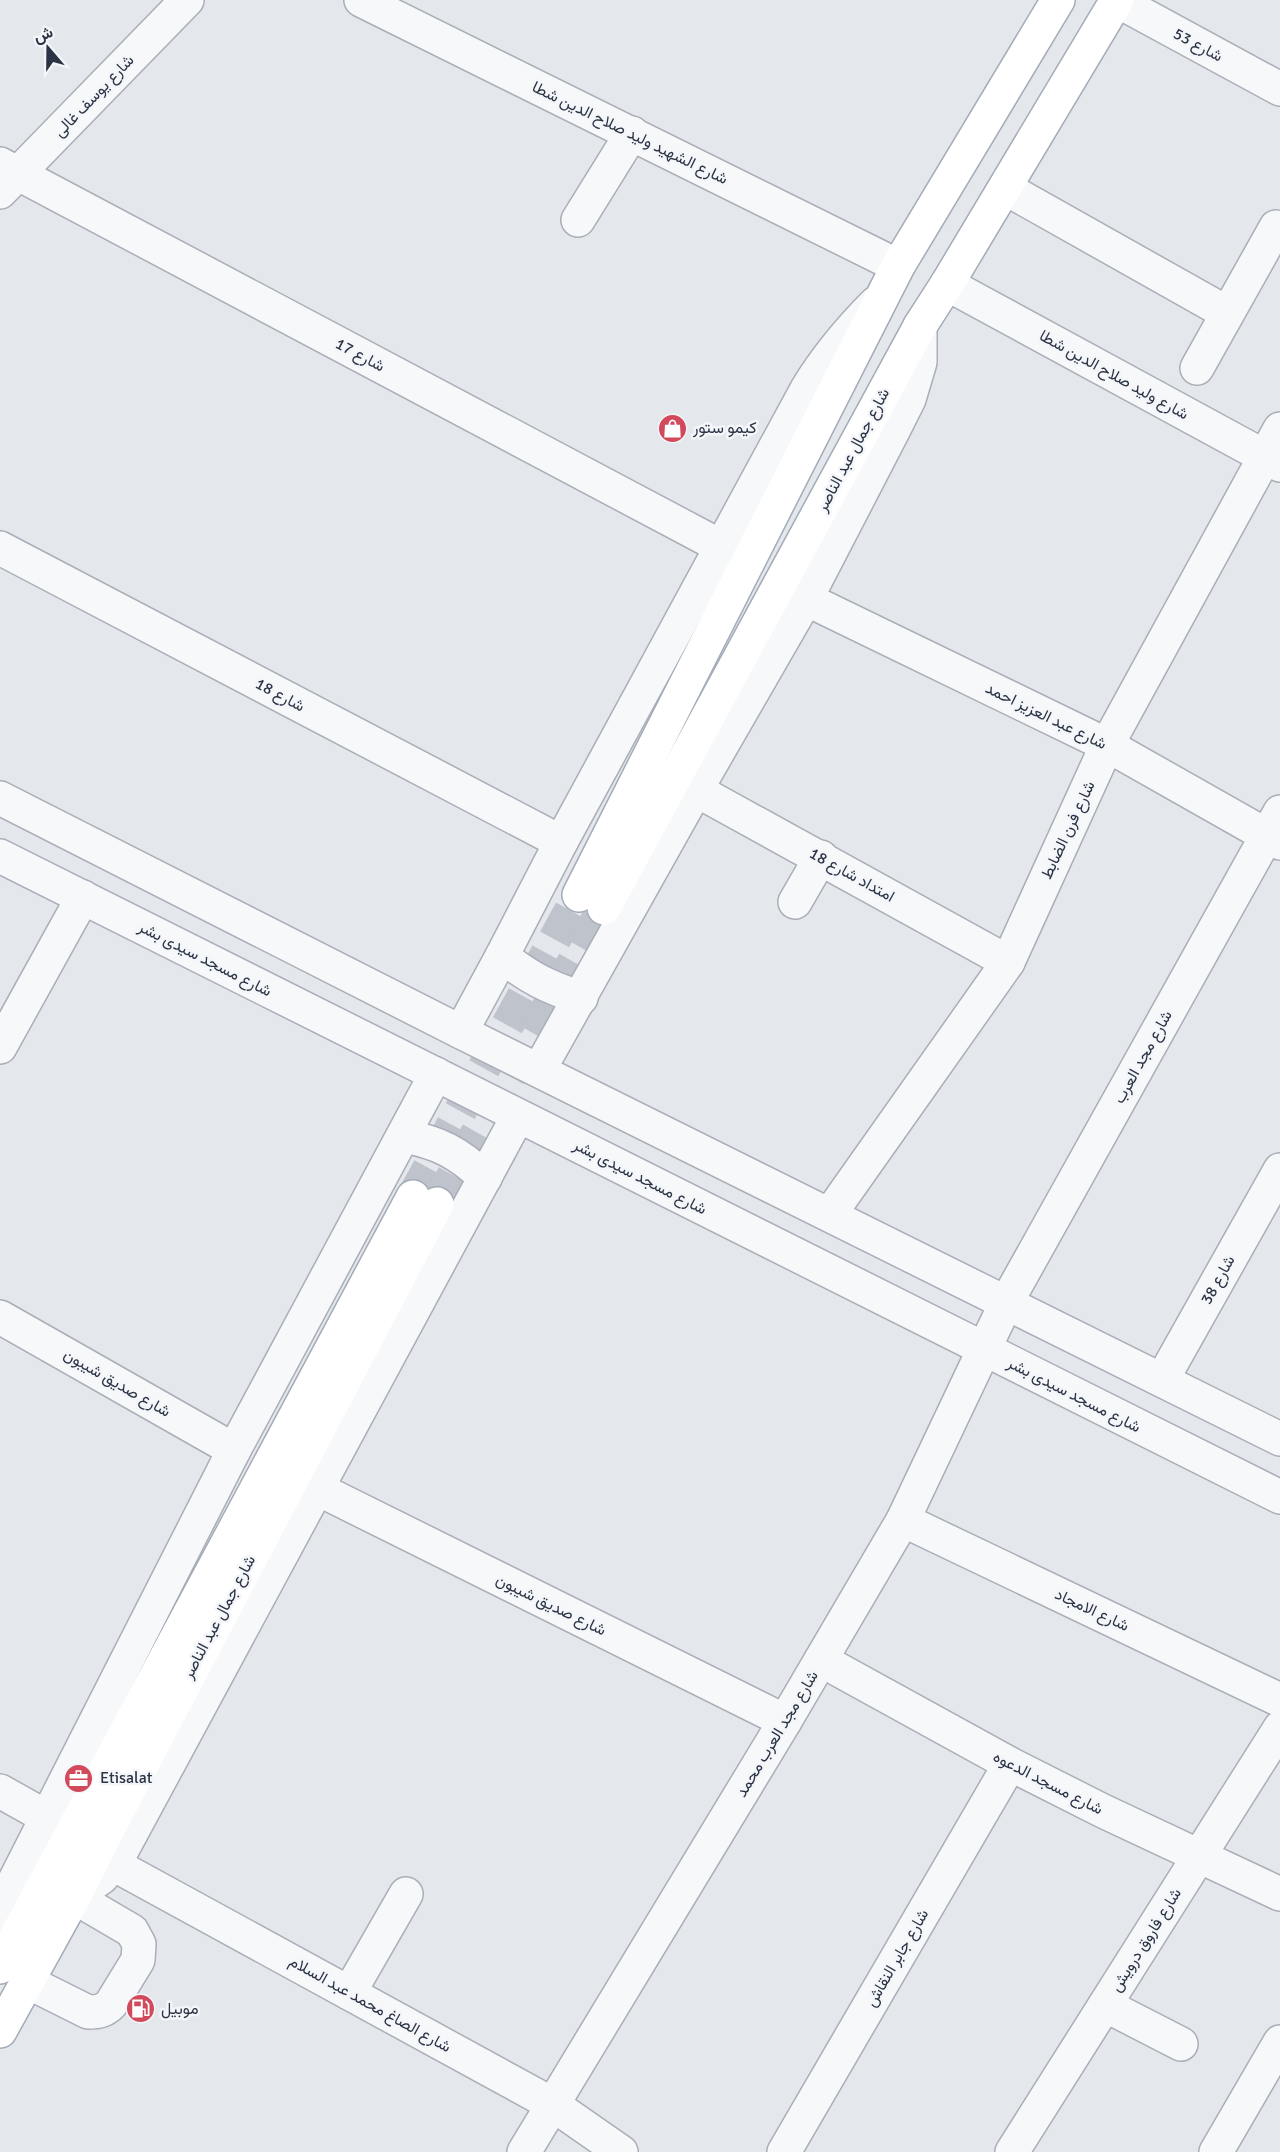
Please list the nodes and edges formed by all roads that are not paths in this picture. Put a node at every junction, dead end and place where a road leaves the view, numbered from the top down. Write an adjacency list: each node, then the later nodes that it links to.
1 (188, 0): 7 (street, شارع يوسف غالى)
2 (361, 0): 6 (street, شارع الشهيد وليد صلاح الدين شطا)
3 (1116, 0): 5 (street, شارع 53); 8 (main road, شارع جمال عبد الناصر)
4 (1054, 1): 11 (main road, شارع جمال عبد الناصر)
5 (1280, 89)
6 (632, 133): 9 (street); 11 (street, شارع الشهيد وليد صلاح الدين شطا)
7 (6, 177): 19 (street, شارع 17)
8 (1005, 188): 12 (main road, شارع جمال عبد الناصر); 14 (street)
9 (578, 220)
10 (1276, 227): 14 (street)
11 (898, 266): 13 (main road, شارع جمال عبد الناصر)
12 (947, 284): 15 (main road, شارع جمال عبد الناصر); 18 (street, شارع وليد صلاح الدين شطا)
13 (882, 298): 15 (main road, شارع جمال عبد الناصر); 19 (street)
14 (1227, 313): 16 (street)
15 (920, 326): 21 (street)
16 (1197, 368)
17 (1280, 429): 18 (street, شارع فرن الضابط)
18 (1272, 461): 22 (street, شارع فرن الضابط)
19 (720, 546): 26 (street)
20 (0, 548): 26 (street, شارع 18)
21 (806, 599): 22 (street, شارع عبد العزيز احمد); 23 (street)
22 (1107, 745): 25 (street, شارع عبد العزيز احمد); 32 (street, شارع فرن الضابط)
23 (696, 790): 28 (street, امتداد شارع 18); 33 (street)
24 (0, 798): 34 (street)
25 (1275, 830): 43 (street, شارع مجد العرب)
26 (561, 842): 31 (street)
27 (0, 856): 29 (street, شارع مسجد سيدى بشر)
28 (821, 857): 30 (street); 32 (street, امتداد شارع 18)
29 (83, 897): 35 (street); 37 (street, شارع مسجد سيدى بشر)
30 (795, 902)
31 (502, 956): 33 (street); 34 (street)
32 (1008, 962): 42 (street, شارع فرن الضابط)
33 (581, 998): 36 (street)
34 (461, 1032): 36 (street)
35 (0, 1047)
36 (539, 1071): 42 (street)
37 (436, 1074): 38 (street, شارع مسجد سيدى بشر); 39 (street)
38 (518, 1116): 40 (street); 45 (street, شارع مسجد سيدى بشر)
39 (403, 1136): 40 (street); 48 (street)
40 (485, 1178): 49 (street)
41 (1278, 1178): 46 (street, شارع 38)
42 (830, 1214): 43 (street)
43 (1006, 1303): 45 (street, شارع مجد العرب محمد); 46 (street)
44 (0, 1317): 48 (street, شارع صديق شيبون)
45 (984, 1350): 50 (street, شارع مسجد سيدى بشر); 51 (street, شارع مجد العرب محمد)
46 (1162, 1380): 47 (street)
47 (1280, 1438)
48 (234, 1450): 58 (street)
49 (318, 1489): 54 (street, شارع صديق شيبون); 60 (street)
50 (1280, 1497)
51 (903, 1520): 52 (street, شارع مجد العرب محمد); 53 (street, شارع الامجاد)
52 (821, 1660): 54 (street, شارع مجد العرب محمد); 56 (street, شارع مسجد الدعوه)
53 (1280, 1700)
54 (785, 1721): 70 (street, شارع مجد العرب محمد)
55 (1280, 1728): 59 (street, شارع فاروق درويش)
56 (1010, 1764): 59 (street, شارع مسجد الدعوه); 73 (street, شارع جابر النقاش)
57 (0, 1791): 58 (street)
58 (60, 1825): 63 (main road, شارع جمال عبد الناصر); 64 (main road, شارع جمال عبد الناصر)
59 (1198, 1857): 62 (street, شارع مسجد الدعوه); 66 (street, شارع فاروق درويش)
60 (113, 1864): 63 (street); 65 (street, شارع الصاغ محمد عبد السلام)
61 (406, 1894): 65 (street)
62 (1280, 1894)
63 (74, 1897): 64 (main road, شارع جمال عبد الناصر); 64 (street)
64 (10, 1970): 67 (main road, شارع جمال عبد الناصر)
65 (349, 1993): 70 (street, شارع الصاغ محمد عبد السلام)
66 (1105, 2005): 69 (street); 74 (street, شارع فاروق درويش)
67 (0, 2031)
68 (1280, 2042): 75 (street)
69 (1180, 2044)
70 (552, 2104): 71 (street, شارع مجد العرب محمد); 72 (street, شارع الصاغ محمد عبد السلام)
71 (524, 2152)
72 (621, 2152)
73 (784, 2152)
74 (1012, 2152)
75 (1216, 2152)

